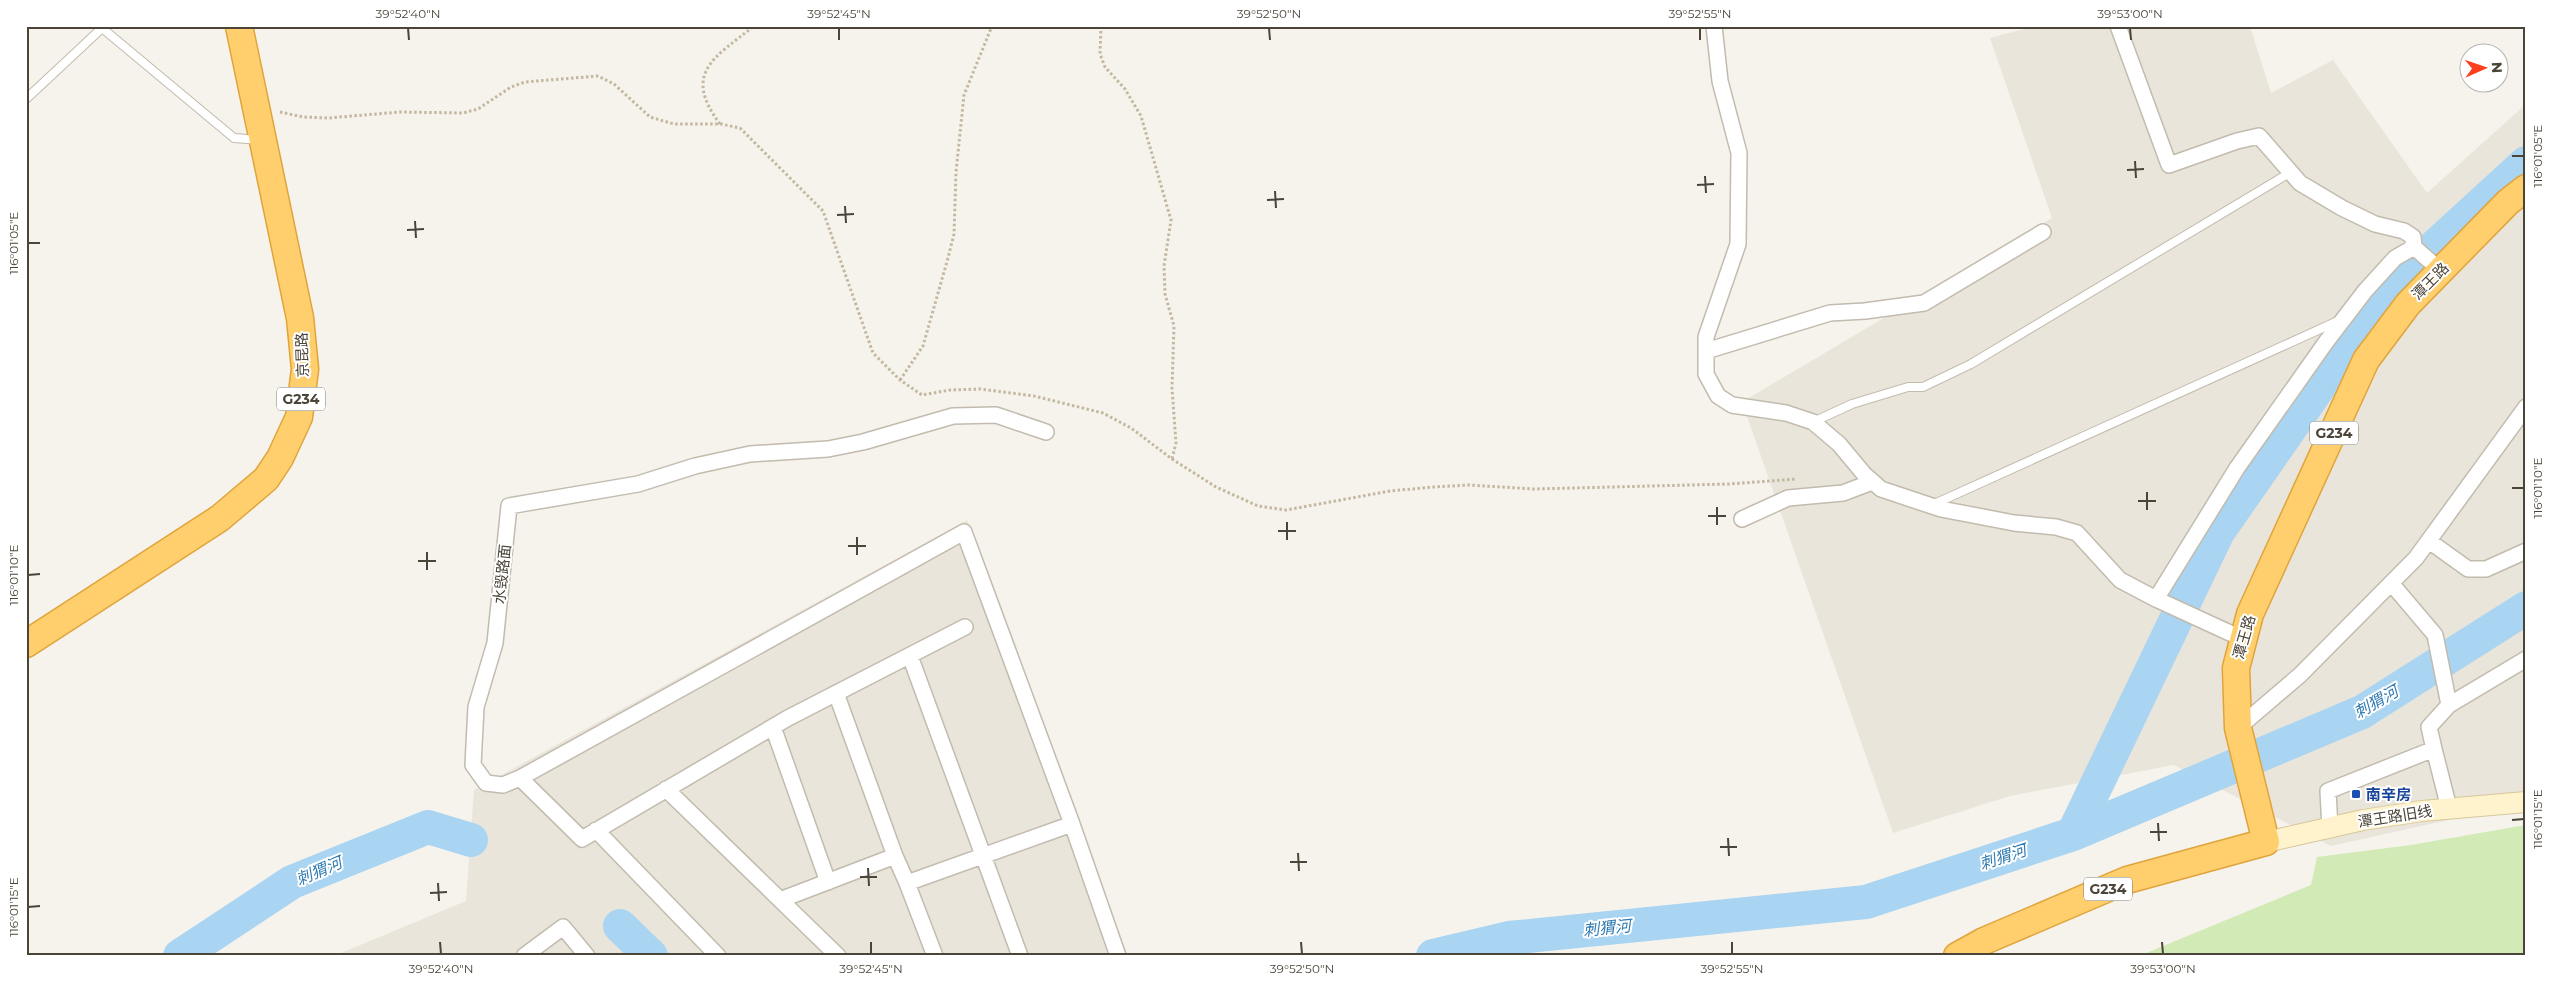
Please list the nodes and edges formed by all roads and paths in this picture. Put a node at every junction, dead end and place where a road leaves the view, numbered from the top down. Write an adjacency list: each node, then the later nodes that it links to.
1 (239, 26): 8 (highway, 京昆路 / G234)
2 (754, 26): 9 (path)
3 (992, 26): 18 (path)
4 (1101, 26): 22 (path)
5 (1714, 26): 17 (street)
6 (2118, 26): 11 (street)
7 (26, 99): 10 (lane)
8 (256, 106): 9 (path); 10 (highway, 京昆路 / G234)
9 (720, 124): 18 (path)
10 (264, 140): 33 (highway, 京昆路 / G234)
11 (2291, 172): 14 (street); 20 (lane)
12 (2526, 188): 15 (highway, 潭王路 / G234)
13 (2043, 232): 17 (street)
14 (2415, 247): 15 (street); 16 (street)
15 (2440, 270): 32 (highway, 潭王路 / G234)
16 (2344, 318): 25 (lane); 30 (street)
17 (1706, 351): 20 (street)
18 (900, 380): 22 (path)
19 (2526, 407): 27 (street)
20 (1813, 422): 24 (street)
21 (1046, 432): 41 (street, 水毁路面)
22 (1172, 459): 23 (path)
23 (1798, 479)
24 (1872, 482): 25 (street); 26 (street)
25 (1931, 506): 30 (street)
26 (1742, 519)
27 (2428, 541): 28 (street); 29 (street)
28 (2526, 551)
29 (2391, 583): 37 (street); 39 (street)
30 (2157, 599): 32 (street)
31 (965, 626): 34 (street)
32 (2242, 639): 39 (highway, 潭王路 / G234)
33 (26, 644)
34 (910, 656): 36 (street); 50 (street)
35 (2526, 659): 37 (street)
36 (836, 693): 38 (street); 49 (street)
37 (2450, 705): 40 (street)
38 (772, 727): 42 (street); 51 (street)
39 (2238, 728): 48 (highway, 潭王路 / G234)
40 (2434, 749): 44 (street); 46 (street)
41 (520, 778): 45 (street, 水毁路面); 47 (street)
42 (666, 789): 47 (street); 53 (street)
43 (2526, 802): 44 (main road, 潭王路旧线)
44 (2449, 808): 46 (main road, 潭王路旧线)
45 (1072, 824): 50 (street); 60 (street)
46 (2330, 828): 48 (main road, 潭王路旧线)
47 (596, 830): 56 (street)
48 (2266, 842): 61 (highway, G234)
49 (895, 856): 51 (street); 52 (street)
50 (983, 856): 52 (street); 59 (street)
51 (828, 882): 53 (street)
52 (907, 883): 58 (street)
53 (780, 900): 57 (street)
54 (524, 956): 55 (street)
55 (587, 956)
56 (718, 956)
57 (838, 956)
58 (935, 956)
59 (1020, 956)
60 (1118, 956)
61 (1957, 956)

